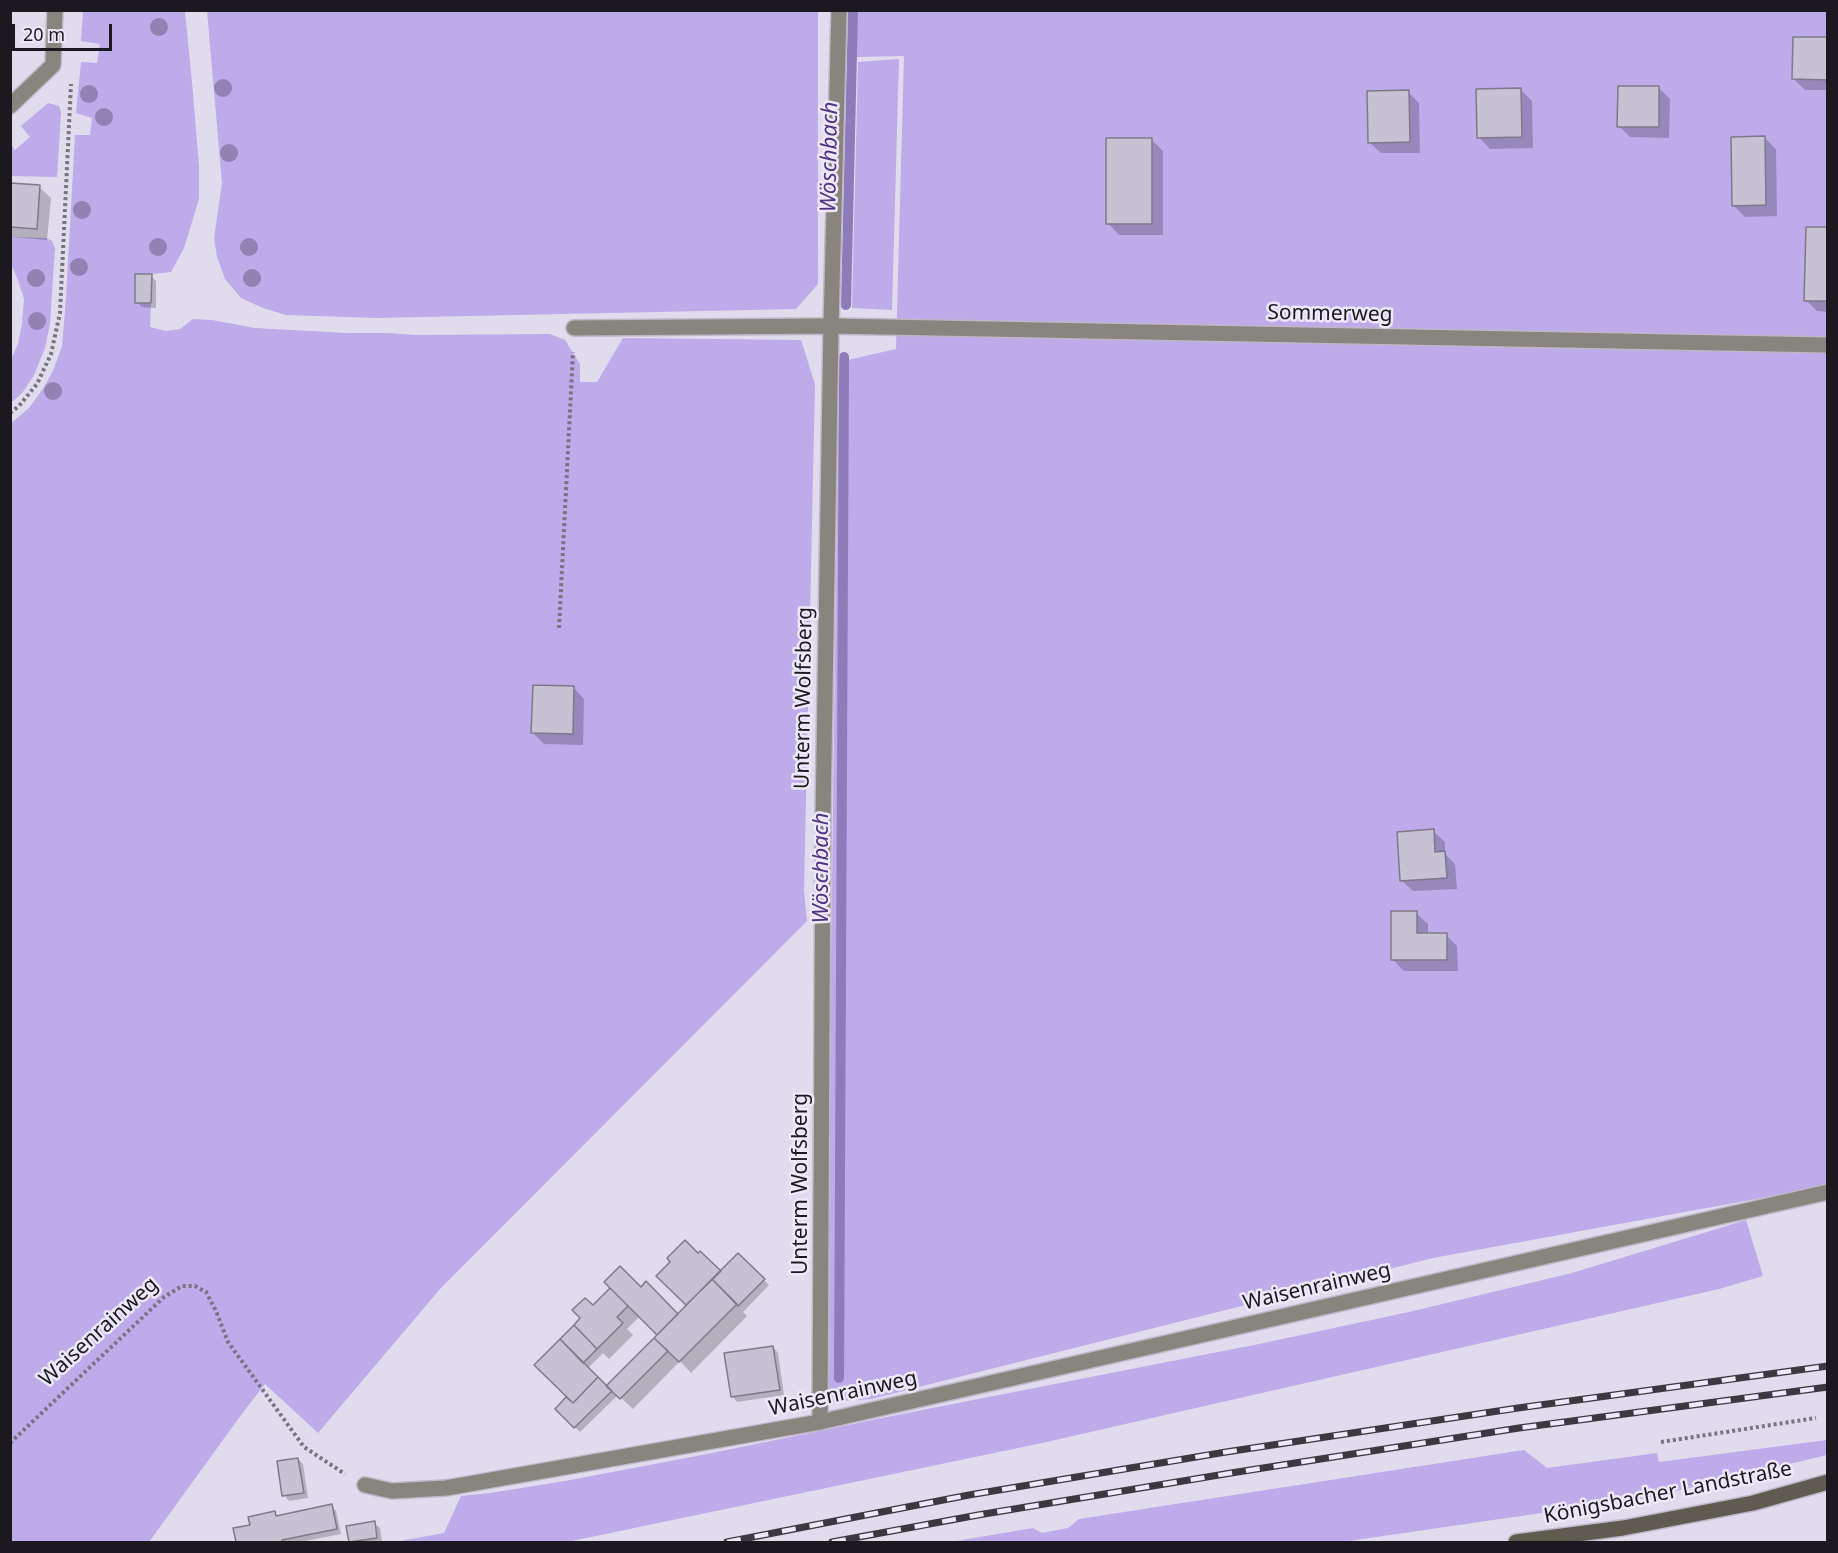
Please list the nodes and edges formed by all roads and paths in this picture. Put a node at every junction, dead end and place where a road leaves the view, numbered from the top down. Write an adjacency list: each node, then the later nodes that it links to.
1 (55, 10): 4 (street)
2 (839, 10): 5 (street, Unterm Wolfsberg)
3 (71, 80): 8 (path)
4 (10, 106)
5 (831, 326): 6 (street, Sommerweg); 7 (street, Sommerweg); 12 (street, Unterm Wolfsberg)
6 (574, 328): 9 (path)
7 (1827, 345)
8 (10, 413)
9 (559, 628)
10 (1827, 1192): 12 (street, Waisenrainweg)
11 (1816, 1418): 13 (path)
12 (820, 1422): 16 (street, Waisenrainweg)
13 (1661, 1442)
14 (10, 1443): 16 (path, Waisenrainweg)
15 (1827, 1482): 17 (main road, Königsbacher Landstraße)
16 (365, 1485)
17 (1516, 1542)

